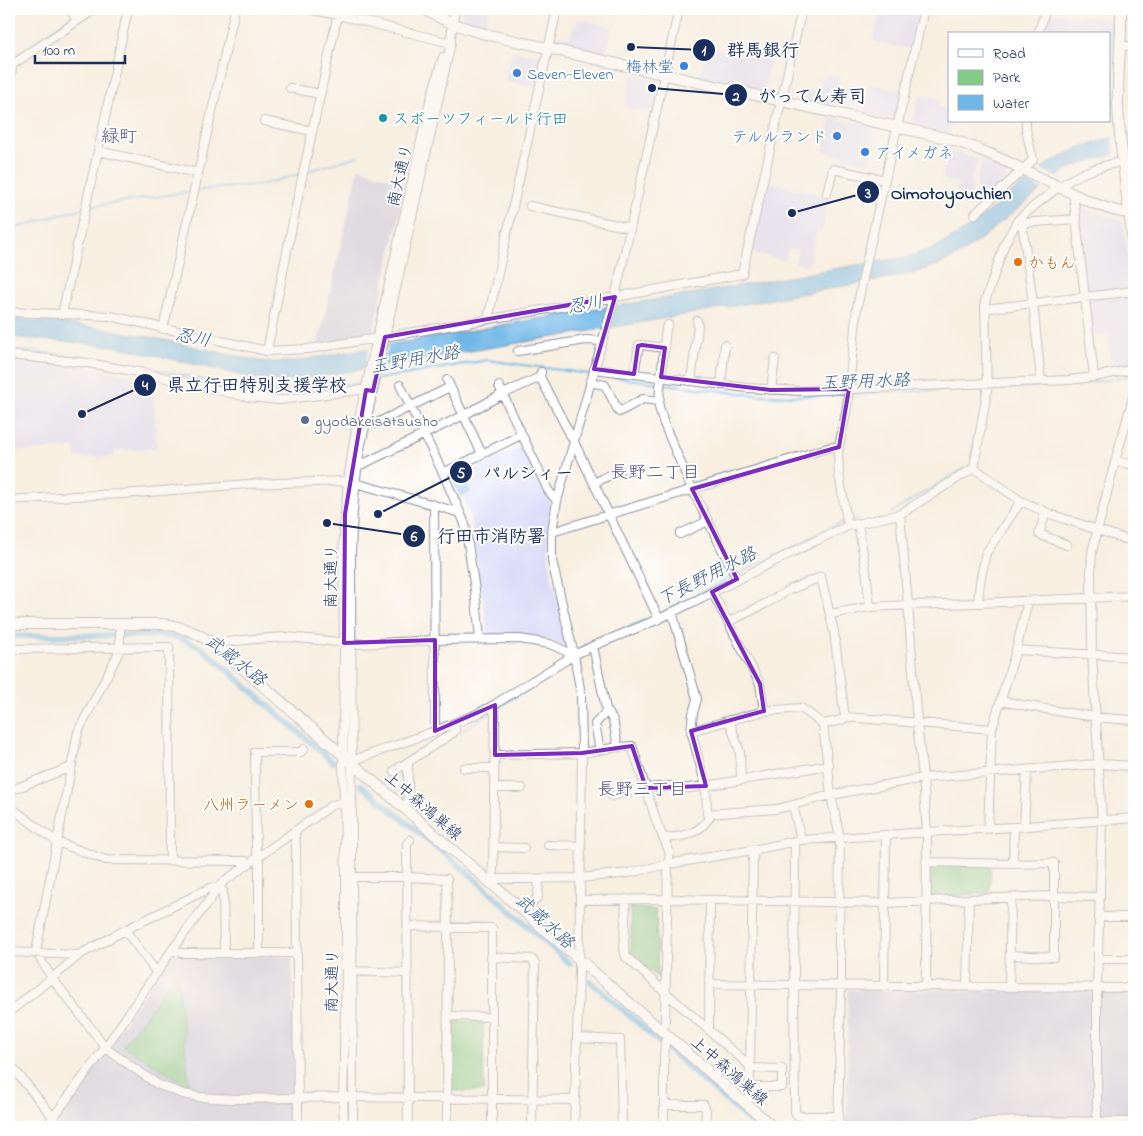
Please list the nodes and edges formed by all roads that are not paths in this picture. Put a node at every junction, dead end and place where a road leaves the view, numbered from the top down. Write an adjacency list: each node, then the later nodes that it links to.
1 (70, 9): 15 (street)
2 (95, 9): 15 (street)
3 (128, 9): 32 (street)
4 (235, 9): 36 (street)
5 (308, 9): 14 (street)
6 (424, 9): 16 (main road)
7 (455, 9): 16 (street, 南大通り)
8 (557, 9): 21 (street)
9 (679, 9): 23 (street)
10 (802, 9): 27 (street)
11 (924, 9): 30 (street)
12 (1046, 9): 17 (street)
13 (1120, 9): 19 (main road)
14 (338, 12): 18 (street); 26 (street)
15 (77, 21): 22 (street)
16 (452, 24): 18 (street, 南大通り); 21 (main road)
17 (1039, 32)
18 (449, 40): 60 (street, 南大通り)
19 (1121, 45): 20 (street); 34 (main road)
20 (1134, 47)
21 (548, 49): 23 (main road); 55 (street)
22 (11, 65): 24 (street)
23 (665, 75): 27 (main road); 46 (street)
24 (9, 84)
25 (290, 88): 26 (street)
26 (320, 94): 31 (street)
27 (781, 101): 30 (main road); 50 (street)
28 (264, 121): 31 (street)
29 (1026, 122): 35 (street)
30 (897, 127): 35 (main road); 37 (street)
31 (312, 131): 63 (street)
32 (98, 151): 36 (street); 54 (street)
33 (1134, 158): 34 (street)
34 (1123, 160): 38 (street); 42 (main road)
35 (1025, 170): 38 (main road); 43 (street)
36 (198, 172): 58 (street)
37 (885, 180): 39 (street); 81 (street)
38 (1058, 187): 40 (main road); 45 (street)
39 (827, 193)
40 (1074, 195): 42 (main road); 44 (street)
41 (530, 206): 46 (street)
42 (1132, 213): 47 (main road)
43 (975, 214)
44 (1076, 219): 45 (street); 49 (street)
45 (1020, 222): 51 (street); 52 (street)
46 (630, 228): 50 (street)
47 (1134, 250)
48 (1134, 291): 49 (street)
49 (1084, 297): 51 (street); 70 (street)
50 (614, 299): 55 (street); 59 (street)
51 (1033, 303): 52 (street); 71 (street)
52 (986, 309): 79 (street)
53 (9, 312): 54 (street)
54 (62, 314): 58 (street)
55 (489, 319): 60 (street)
56 (697, 321): 74 (street)
57 (668, 325): 62 (street)
58 (163, 329): 63 (street)
59 (603, 337): 64 (street); 67 (street)
60 (380, 340): 63 (street); 72 (street, 南大通り)
61 (726, 346): 77 (street)
62 (665, 348): 69 (street); 73 (street)
63 (267, 350)
64 (518, 351)
65 (9, 355): 72 (street)
66 (775, 359): 80 (street)
67 (594, 369): 69 (street); 75 (street)
68 (1134, 369): 70 (street)
69 (634, 374): 73 (street)
70 (1094, 377): 71 (street)
71 (1041, 380): 79 (street)
72 (371, 381): 87 (street, 南大通り); 99 (street, 南大通り)
73 (661, 381): 74 (street); 84 (street)
74 (691, 381): 77 (street)
75 (590, 382): 84 (street); 90 (street)
76 (400, 385): 85 (street)
77 (721, 385): 80 (street)
78 (499, 386): 82 (street)
79 (987, 387): 81 (street); 96 (street)
80 (770, 390): 81 (street)
81 (849, 392): 91 (street)
82 (503, 394): 86 (street); 89 (street); 90 (street)
83 (1134, 394): 93 (street)
84 (659, 401): 101 (street)
85 (411, 407): 86 (street); 87 (street); 88 (street)
86 (464, 415): 88 (street); 92 (street)
87 (366, 421): 94 (street, 南大通り)
88 (424, 434): 94 (street); 98 (street)
89 (521, 435): 92 (street); 103 (street)
90 (574, 442): 100 (street); 103 (street)
91 (839, 447): 101 (street); 112 (street)
92 (482, 454): 98 (street)
93 (1116, 461): 95 (street); 113 (street)
94 (357, 465): 99 (street, 南大通り)
95 (1134, 465)
96 (974, 468): 104 (street); 108 (street)
97 (620, 470): 100 (street)
98 (443, 473): 107 (street)
99 (351, 482): 102 (street); 105 (street); 135 (street, 南大通り)
100 (594, 483): 109 (street)
101 (692, 489): 109 (street); 110 (street)
102 (9, 500)
103 (557, 501): 114 (street)
104 (1021, 501): 106 (street); 123 (street)
105 (434, 505): 107 (street); 134 (street)
106 (1046, 512): 113 (street); 117 (street)
107 (460, 513): 133 (street)
108 (900, 514): 111 (street); 124 (street)
109 (609, 515): 114 (street); 128 (street)
110 (708, 521): 115 (street); 118 (street)
111 (858, 524): 112 (street); 125 (street)
112 (848, 526): 118 (street)
113 (1098, 530): 116 (street); 121 (street)
114 (552, 532): 142 (street)
115 (680, 534)
116 (1134, 542)
117 (1067, 545)
118 (736, 577): 119 (street)
119 (712, 592): 126 (street); 129 (street)
120 (1134, 596): 121 (street)
121 (1092, 597): 122 (street); 141 (street)
122 (1028, 601): 123 (street); 140 (street)
123 (978, 603): 124 (street)
124 (908, 605): 125 (street); 152 (street)
125 (870, 607): 127 (street)
126 (672, 612): 128 (street); 157 (street)
127 (830, 614): 129 (street); 148 (street)
128 (658, 616): 138 (street)
129 (728, 622): 147 (street)
130 (9, 624): 131 (main road, 上中森鴻巣線)
131 (120, 626): 136 (street); 137 (main road, 上中森鴻巣線)
132 (1134, 635): 143 (street)
133 (480, 639): 134 (street); 142 (street)
134 (435, 640): 135 (street); 156 (street)
135 (348, 643): 137 (street); 163 (street, 南大通り)
136 (120, 645): 139 (street); 168 (street); 207 (street)
137 (217, 646): 163 (main road, 上中森鴻巣線)
138 (592, 646): 142 (street); 146 (street)
139 (9, 649)
140 (1016, 650): 141 (street); 144 (street)
141 (1092, 654): 143 (street); 149 (street)
142 (574, 655): 145 (street); 161 (street)
143 (1133, 657)
144 (1001, 701): 149 (street); 155 (street)
145 (492, 706): 153 (street); 162 (street)
146 (608, 711): 158 (street); 160 (street)
147 (764, 711): 150 (street); 154 (street)
148 (846, 717): 152 (street); 154 (street)
149 (1096, 718): 151 (street); 165 (street)
150 (730, 720): 157 (street); 175 (street)
151 (1134, 720)
152 (917, 723): 155 (street); 174 (street)
153 (455, 724): 156 (street); 164 (street)
154 (823, 724): 166 (street)
155 (992, 729): 173 (street)
156 (435, 731): 163 (street)
157 (691, 731): 176 (street)
158 (618, 747): 160 (street); 179 (street)
159 (304, 749): 206 (street)
160 (600, 750): 161 (street)
161 (582, 753): 162 (street); 202 (street)
162 (495, 755): 170 (street)
163 (348, 758): 183 (street, 南大通り); 186 (main road, 上中森鴻巣線)
164 (408, 764): 172 (street); 186 (street)
165 (1098, 764): 167 (street); 171 (street); 189 (street)
166 (829, 765): 175 (street); 181 (street)
167 (1134, 766)
168 (71, 767): 180 (street); 200 (street)
169 (464, 768): 170 (street)
170 (494, 768): 177 (street)
171 (1027, 770): 173 (street); 190 (street)
172 (394, 771)
173 (989, 773): 174 (street); 192 (street)
174 (923, 778): 181 (street); 194 (street)
175 (741, 780): 176 (street)
176 (706, 786): 179 (street); 187 (street)
177 (494, 788): 178 (street); 203 (street)
178 (522, 788)
179 (646, 788): 182 (street); 196 (street)
180 (9, 791)
181 (831, 795): 184 (street); 197 (street)
182 (612, 796)
183 (348, 801): 193 (street); 212 (street, 南大通り)
184 (793, 805): 187 (street); 199 (street)
185 (9, 806): 200 (street)
186 (406, 809): 216 (main road, 上中森鴻巣線)
187 (706, 814): 196 (street)
188 (1134, 818): 189 (street)
189 (1102, 821): 190 (street); 219 (street)
190 (1024, 826): 191 (street)
191 (1014, 827): 192 (street); 211 (street)
192 (988, 829): 194 (street)
193 (295, 832): 206 (street); 242 (street)
194 (927, 832): 195 (street); 208 (street)
195 (886, 835): 197 (street); 230 (street)
196 (665, 838): 210 (street)
197 (840, 838): 199 (street); 229 (street)
198 (410, 840): 213 (street)
199 (798, 841): 205 (street); 227 (street)
200 (58, 842): 207 (street); 239 (street)
201 (548, 845): 202 (street)
202 (580, 846): 214 (street)
203 (494, 847): 204 (street); 216 (street)
204 (524, 848)
205 (753, 850): 210 (street); 226 (street)
206 (258, 858): 209 (street); 241 (street)
207 (170, 860): 209 (street)
208 (926, 862): 211 (street); 228 (street)
209 (248, 864): 217 (street)
210 (668, 864): 214 (street); 222 (street)
211 (1013, 864): 218 (street)
212 (349, 877): 213 (street); 249 (street, 南大通り)
213 (408, 877): 234 (street); 235 (street)
214 (580, 878): 215 (street); 224 (street)
215 (539, 879): 216 (street); 231 (street)
216 (492, 881): 231 (main road, 上中森鴻巣線)
217 (218, 888): 236 (street); 237 (street); 240 (street)
218 (1054, 896): 219 (street); 220 (street); 244 (street)
219 (1100, 897): 232 (street)
220 (1011, 898): 223 (street); 244 (street)
221 (626, 899): 222 (street); 224 (street); 263 (street)
222 (667, 899): 225 (street); 263 (street)
223 (969, 899): 228 (street); 259 (street)
224 (580, 900): 246 (street)
225 (710, 900): 226 (street); 253 (street)
226 (753, 901): 227 (street); 254 (street)
227 (794, 901): 229 (street); 256 (street)
228 (926, 901): 230 (street); 258 (street)
229 (839, 902): 230 (street); 257 (street)
230 (885, 903): 255 (street)
231 (524, 912): 246 (main road, 上中森鴻巣線)
232 (1099, 917): 233 (street); 247 (street)
233 (1134, 918)
234 (408, 926): 235 (street); 251 (street)
235 (448, 927): 245 (street); 265 (street)
236 (125, 930): 243 (street); 250 (street)
237 (172, 950): 240 (street); 250 (street)
238 (9, 952): 239 (street)
239 (36, 952): 243 (street); 252 (street)
240 (224, 952): 241 (street)
241 (260, 952): 242 (street)
242 (297, 953): 276 (street)
243 (79, 954): 252 (street)
244 (1010, 955): 260 (street)
245 (491, 957): 266 (street); 280 (street)
246 (579, 959): 268 (main road, 上中森鴻巣線); 269 (street)
247 (1098, 959): 248 (street); 261 (street)
248 (1134, 959)
249 (349, 971): 251 (street); 274 (street, 南大通り); 275 (street, 南大通り)
250 (157, 973): 270 (street)
251 (407, 974): 277 (street)
252 (52, 978): 264 (street); 270 (street)
253 (710, 984): 254 (street); 267 (street)
254 (751, 984): 256 (street); 272 (street)
255 (884, 984): 257 (street); 258 (street)
256 (794, 985): 257 (street); 284 (street)
257 (841, 985): 284 (street)
258 (926, 985): 259 (street)
259 (967, 986): 260 (street)
260 (1009, 986): 261 (street)
261 (1097, 987): 262 (street); 287 (street)
262 (1134, 988)
263 (665, 992): 267 (street); 268 (street)
264 (9, 1012)
265 (448, 1016): 266 (street); 278 (street)
266 (492, 1016): 279 (street)
267 (709, 1029): 272 (street)
268 (665, 1036): 282 (main road, 上中森鴻巣線); 283 (street)
269 (577, 1038): 281 (street); 297 (street)
270 (105, 1048): 276 (street); 285 (street)
271 (9, 1063): 285 (street)
272 (750, 1067): 273 (street); 273 (street)
273 (750, 1087): 282 (street)
274 (343, 1097): 275 (street); 276 (street); 290 (street, 南大通り)
275 (353, 1097): 277 (street); 291 (street, 南大通り)
276 (298, 1098): 289 (street)
277 (408, 1098): 278 (street); 292 (street)
278 (448, 1098): 279 (street); 293 (street)
279 (493, 1098): 280 (street); 294 (street)
280 (532, 1099): 281 (street); 295 (street)
281 (575, 1100): 296 (street)
282 (747, 1104): 300 (main road, 上中森鴻巣線)
283 (664, 1105): 298 (street); 299 (street)
284 (838, 1116): 301 (street)
285 (54, 1117): 288 (street)
286 (1134, 1122): 287 (street)
287 (1097, 1124): 302 (street)
288 (46, 1127)
289 (298, 1127)
290 (344, 1127)
291 (353, 1127)
292 (408, 1127)
293 (447, 1127)
294 (492, 1127)
295 (532, 1127)
296 (574, 1127)
297 (622, 1127)
298 (664, 1127)
299 (705, 1127)
300 (773, 1127)
301 (838, 1127)
302 (960, 1127)

